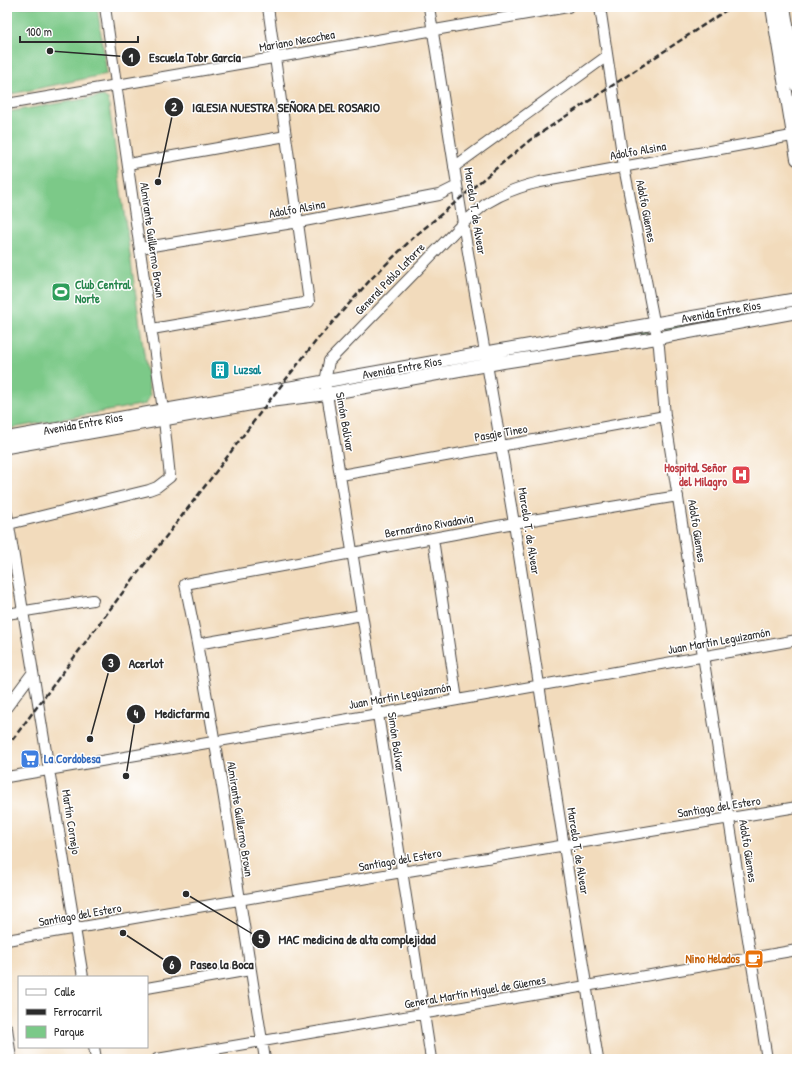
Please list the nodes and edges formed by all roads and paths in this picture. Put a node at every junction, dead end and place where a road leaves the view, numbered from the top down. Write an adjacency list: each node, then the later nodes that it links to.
1 (105, 7): 11 (street, Almirante Guillermo Brown)
2 (268, 7): 10 (street)
3 (429, 7): 8 (street, Marcelo T. de Alvear)
4 (568, 7): 8 (street, Mariano Necochea)
5 (600, 7): 9 (street, Adolfo Güemes)
6 (772, 7): 15 (main road)
7 (784, 7): 12 (main road)
8 (432, 30): 10 (street, Mariano Necochea); 19 (street, Marcelo T. de Alvear)
9 (606, 56): 18 (street, Adolfo Güemes); 19 (street)
10 (276, 58): 11 (street, Mariano Necochea); 14 (street)
11 (115, 84): 13 (street, Mariano Necochea); 17 (street, Almirante Guillermo Brown)
12 (797, 86)
13 (7, 104)
14 (286, 136): 17 (street); 22 (street)
15 (795, 136): 16 (main road); 18 (street, Adolfo Alsina)
16 (797, 159)
17 (128, 164): 24 (street, Almirante Guillermo Brown)
18 (624, 166): 21 (street, Adolfo Alsina); 27 (street, Adolfo Güemes)
19 (454, 167): 20 (street, Marcelo T. de Alvear)
20 (457, 186): 22 (street, Adolfo Alsina); 23 (street, Marcelo T. de Alvear)
21 (487, 203): 23 (street, General Pablo Latorre)
22 (299, 222): 24 (street, Adolfo Alsina); 28 (street)
23 (463, 224): 30 (street, Marcelo T. de Alvear); 32 (street, General Pablo Latorre)
24 (140, 248): 28 (street, Almirante Guillermo Brown)
25 (797, 299): 27 (main road, Avenida Entre Ríos)
26 (797, 312): 29 (main road, Avenida Entre Ríos)
27 (655, 323): 29 (street, Adolfo Güemes); 30 (main road, Avenida Entre Ríos)
28 (152, 329): 33 (street, Almirante Guillermo Brown)
29 (657, 338): 31 (main road, Avenida Entre Ríos); 34 (street, Adolfo Güemes)
30 (485, 352): 31 (street, Marcelo T. de Alvear); 32 (main road, Avenida Entre Ríos)
31 (488, 365): 32 (main road, Avenida Entre Ríos); 36 (street, Marcelo T. de Alvear)
32 (326, 388): 33 (main road, Avenida Entre Ríos); 37 (street, Simón Bolívar)
33 (164, 415): 35 (main road, Avenida Entre Ríos); 39 (street, Almirante Guillermo Brown)
34 (666, 416): 36 (street, Pasaje Tineo); 38 (street, Adolfo Güemes)
35 (7, 440)
36 (501, 446): 37 (street, Pasaje Tineo); 40 (street, Marcelo T. de Alvear)
37 (341, 475): 42 (street, Simón Bolívar)
38 (678, 496): 40 (street, Bernardino Rivadavia); 50 (street, Adolfo Güemes)
39 (8, 519): 45 (street, Martín Cornejo)
40 (514, 523): 41 (street, Bernardino Rivadavia); 52 (street, Marcelo T. de Alvear)
41 (433, 539): 42 (street, Bernardino Rivadavia); 55 (street)
42 (353, 553): 43 (street, Bernardino Rivadavia); 47 (street, Simón Bolívar)
43 (184, 584): 49 (street, Almirante Guillermo Brown)
44 (93, 600): 45 (street)
45 (23, 611): 46 (street); 51 (street, Martín Cornejo)
46 (7, 614)
47 (362, 615): 49 (street); 57 (street, Simón Bolívar)
48 (797, 640): 50 (street, Juan Martín Leguizamón)
49 (197, 644): 58 (street, Almirante Guillermo Brown)
50 (704, 656): 52 (street, Juan Martín Leguizamón); 62 (street, Adolfo Güemes)
51 (33, 672): 53 (street); 59 (street, Martín Cornejo)
52 (540, 685): 55 (street, Juan Martín Leguizamón); 63 (street, Marcelo T. de Alvear)
53 (19, 692): 54 (street); 56 (street)
54 (7, 695)
55 (457, 700): 57 (street, Juan Martín Leguizamón)
56 (7, 707)
57 (378, 714): 58 (street, Juan Martín Leguizamón); 64 (street, Simón Bolívar)
58 (214, 741): 59 (street, Juan Martín Leguizamón); 65 (street, Almirante Guillermo Brown)
59 (50, 770): 60 (street, Juan Martín Leguizamón); 66 (street, Martín Cornejo)
60 (7, 776)
61 (797, 807): 62 (street, Santiago del Estero)
62 (729, 818): 63 (street, Santiago del Estero); 69 (street, Adolfo Güemes)
63 (564, 846): 64 (street, Santiago del Estero); 72 (street, Marcelo T. de Alvear)
64 (402, 872): 65 (street, Santiago del Estero); 74 (street, Simón Bolívar)
65 (240, 901): 66 (street, Santiago del Estero); 70 (street, Almirante Guillermo Brown)
66 (75, 929): 67 (street, Santiago del Estero); 71 (street, Martín Cornejo)
67 (7, 940)
68 (797, 950): 69 (street, General Martín Miguel de Güemes)
69 (752, 958): 72 (street, General Martín Miguel de Güemes); 84 (street, Adolfo Güemes)
70 (250, 970): 73 (street); 76 (street, Almirante Guillermo Brown)
71 (83, 976)
72 (587, 985): 74 (street, General Martín Miguel de Güemes); 83 (street, Marcelo T. de Alvear)
73 (148, 988)
74 (424, 1014): 76 (street, General Martín Miguel de Güemes); 82 (street, Simón Bolívar)
75 (7, 1028): 78 (street)
76 (262, 1041): 80 (street, General Martín Miguel de Güemes); 81 (street, Almirante Guillermo Brown)
77 (94, 1048): 79 (street)
78 (11, 1059)
79 (96, 1059)
80 (157, 1059)
81 (265, 1059)
82 (430, 1059)
83 (598, 1059)
84 (767, 1059)

